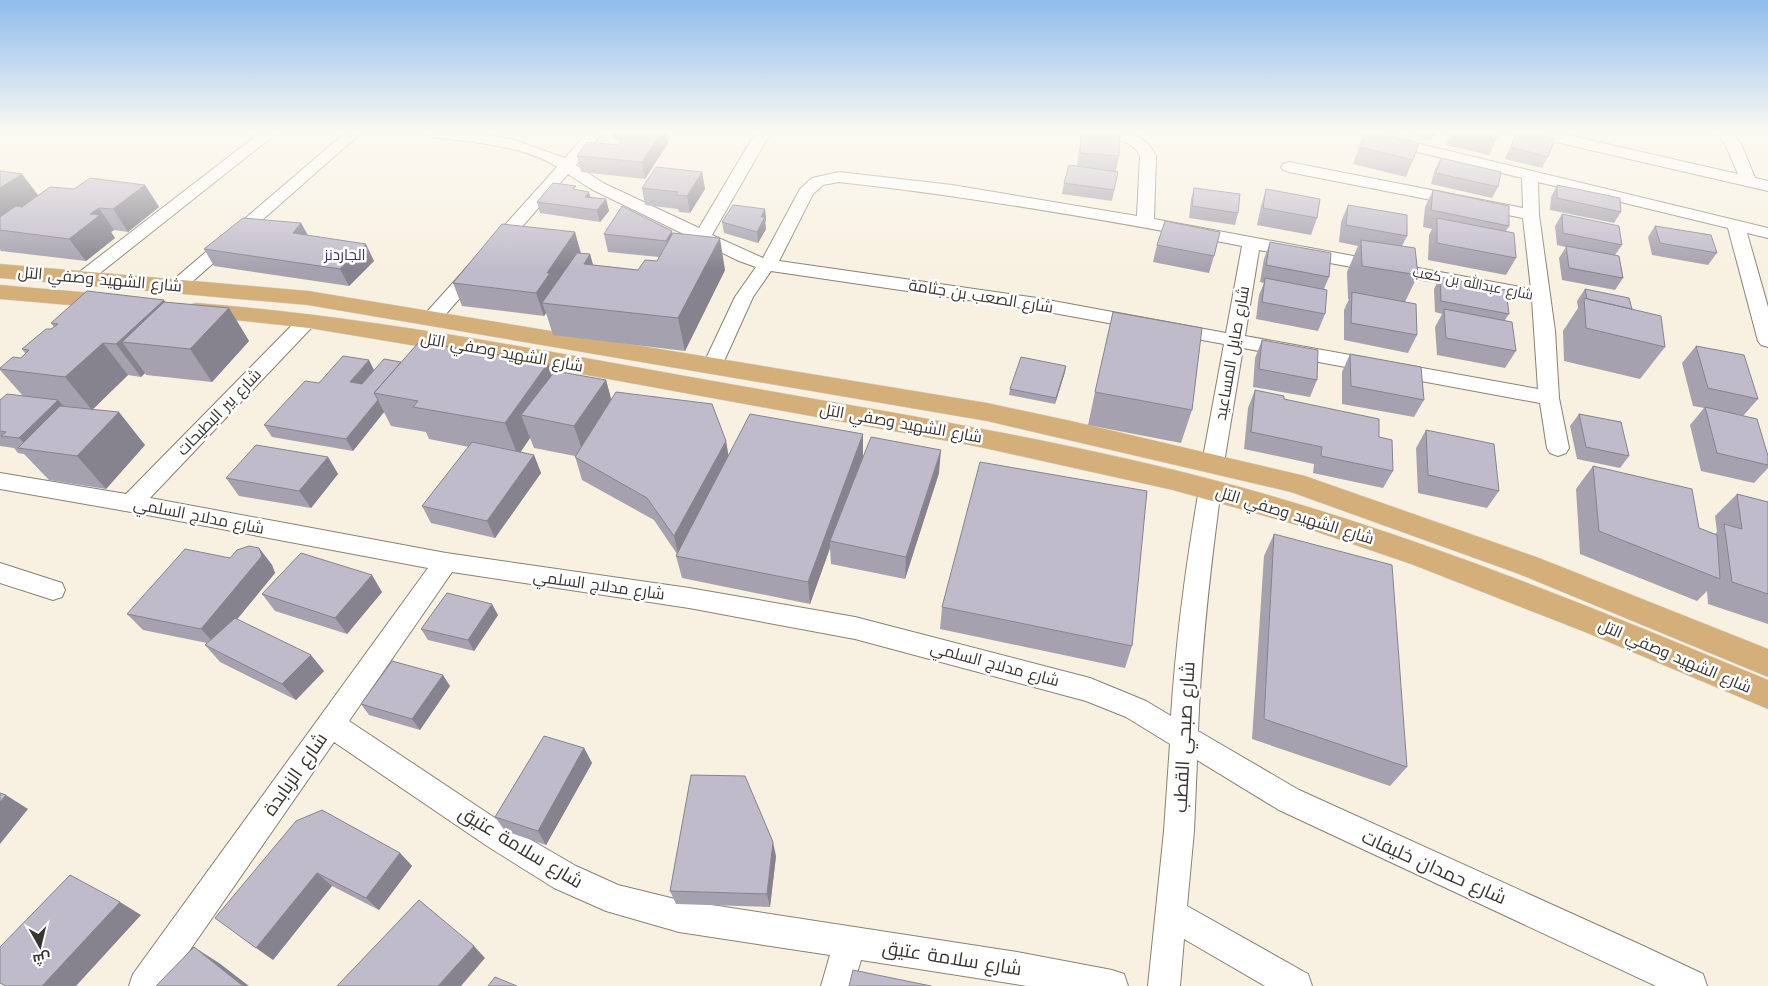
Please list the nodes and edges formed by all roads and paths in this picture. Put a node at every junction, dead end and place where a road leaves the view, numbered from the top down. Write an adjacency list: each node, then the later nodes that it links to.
1 (212, 178): 24 (street)
2 (302, 178): 25 (street)
3 (556, 178): 28 (street)
4 (586, 178): 20 (street, شارع الصعب بن جثامة)
5 (737, 178): 20 (street)
6 (830, 178): 22 (street, شارع عبدالله بن كعب)
7 (860, 178): 17 (street, شارع عبدالله بن كعب)
8 (1147, 178): 17 (street)
9 (1345, 178): 16 (street)
10 (1530, 178): 16 (street)
11 (1542, 178): 18 (street)
12 (1732, 178): 14 (street)
13 (1747, 178): 14 (street)
14 (1749, 182): 15 (street)
15 (1768, 186)
16 (1531, 215): 27 (street)
17 (1145, 222): 21 (street, شارع عبدالله بن كعب)
18 (1736, 225): 19 (street); 31 (street)
19 (1768, 233)
20 (702, 236): 22 (street, شارع الصعب بن جثامة)
21 (1251, 243): 27 (street, شارع عبدالله بن كعب); 30 (street, شارع صايل المساعيد)
22 (767, 265): 30 (street, شارع الصعب بن جثامة); 32 (street, شارع عبدالله بن كعب)
23 (0, 271): 24 (main road, شارع الشهيد وصفي التل)
24 (84, 278): 25 (main road, شارع الشهيد وصفي التل)
25 (178, 285): 28 (main road, شارع الشهيد وصفي التل)
26 (0, 292): 29 (main road, شارع الشهيد وصفي التل)
27 (1540, 296): 33 (street)
28 (432, 318): 32 (main road, شارع الشهيد وصفي التل)
29 (306, 321): 35 (main road, شارع الشهيد وصفي التل); 37 (street, شارع بير البطيحات)
30 (1233, 340): 33 (street, شارع الصعب بن جثامة); 35 (street, شارع صايل المساعيد)
31 (1768, 341)
32 (713, 365): 35 (main road, شارع الشهيد وصفي التل)
33 (1549, 398): 34 (street)
34 (1558, 448)
35 (1212, 476): 39 (main road, شارع الشهيد وصفي التل); 42 (main road, شارع الشهيد وصفي التل); 48 (street, شارع صبحي القطب)
36 (0, 481): 37 (street, شارع مدلاج السلمي)
37 (131, 503): 38 (street, شارع مدلاج السلمي)
38 (446, 562): 47 (street, شارع الزبابدة); 48 (street, شارع مدلاج السلمي)
39 (1529, 566): 42 (main road); 43 (main road, شارع الشهيد وصفي التل)
40 (0, 573): 41 (street)
41 (53, 590)
42 (1524, 594): 44 (main road, شارع الشهيد وصفي التل)
43 (1608, 597): 44 (main road); 45 (main road, شارع الشهيد وصفي التل)
44 (1605, 626): 46 (main road, شارع الشهيد وصفي التل)
45 (1768, 663)
46 (1768, 695)
47 (330, 724): 50 (street, شارع سلامة عتيق); 51 (street, شارع الزبابدة)
48 (1183, 737): 49 (street, شارع صبحي القطب); 56 (street, شارع حمدان خليفات)
49 (1170, 913): 54 (street, شارع صبحي القطب); 55 (street)
50 (850, 942): 52 (street); 53 (street, شارع سلامة عتيق)
51 (145, 986)
52 (837, 986)
53 (1112, 986)
54 (1164, 986)
55 (1296, 986)
56 (1690, 986)

